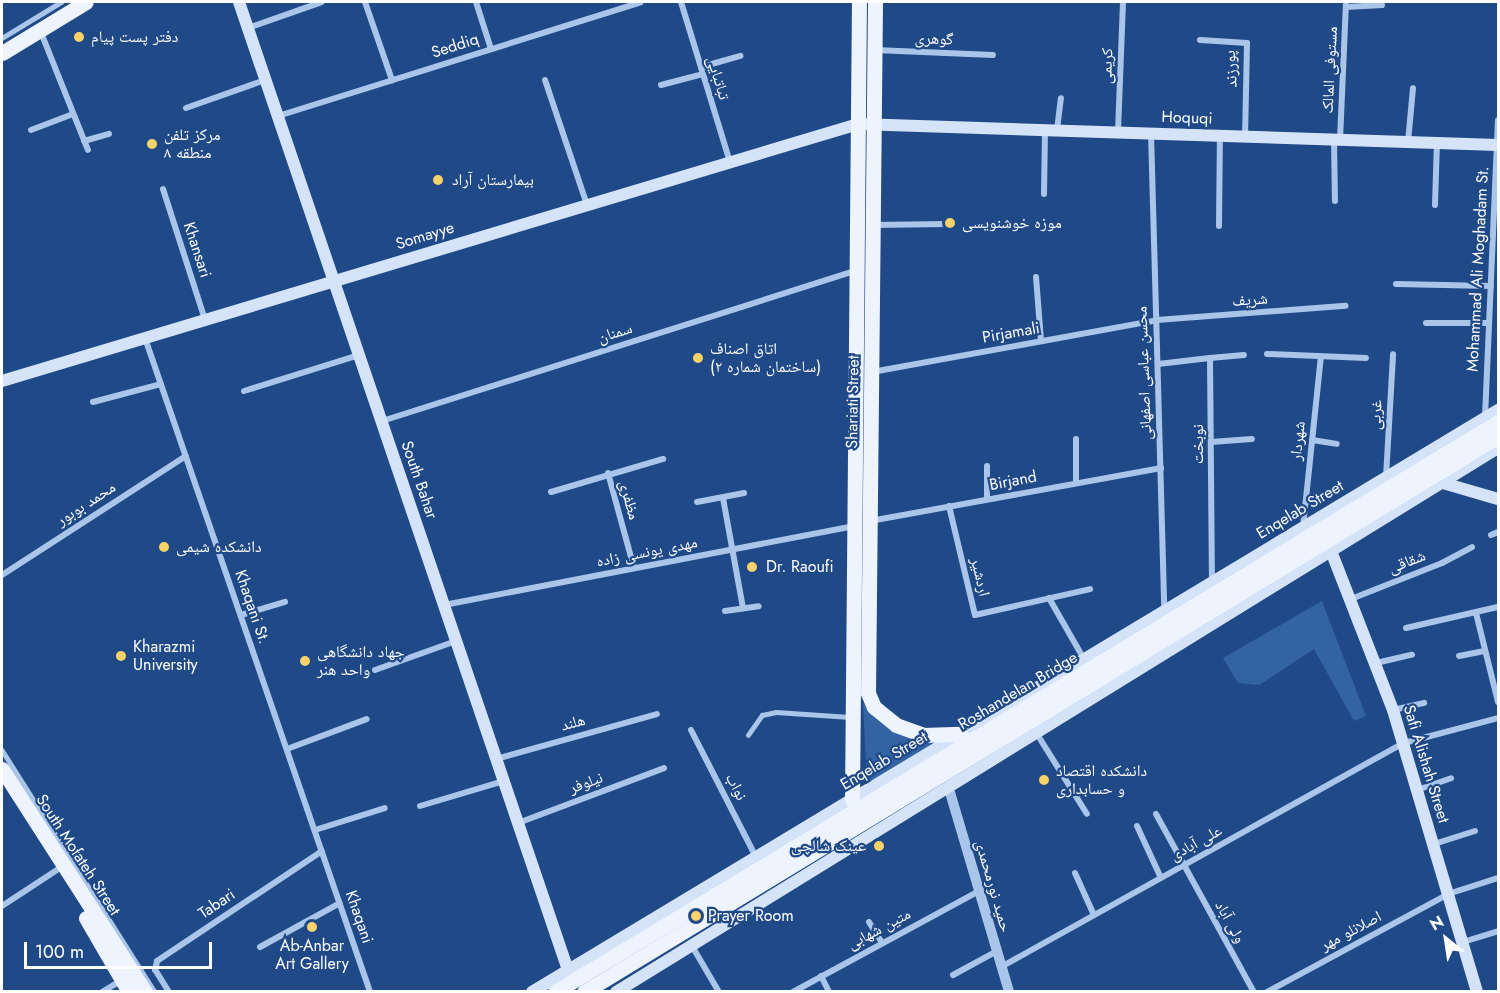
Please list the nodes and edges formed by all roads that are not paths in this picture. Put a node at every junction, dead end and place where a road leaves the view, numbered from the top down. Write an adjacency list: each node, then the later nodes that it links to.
1 (61, 2): 17 (lane)
2 (86, 2): 16 (main road)
3 (239, 2): 15 (main road, South Bahar)
4 (322, 2): 15 (street)
5 (365, 2): 26 (street)
6 (476, 2): 19 (street)
7 (640, 2): 12 (street, Seddiq)
8 (681, 2): 24 (street, تباتبایی)
9 (859, 2): 35 (main road, Shariati Street)
10 (875, 2): 20 (main road, Shariati Street)
11 (1123, 2): 39 (street, کریمی)
12 (622, 4): 19 (street, Seddiq)
13 (1346, 4): 14 (street); 44 (street, مستوفی المالک)
14 (1382, 5)
15 (248, 28): 25 (main road, South Bahar)
16 (40, 29): 21 (main road); 32 (street)
17 (2, 38)
18 (1200, 40): 43 (street, پورزند)
19 (491, 49): 26 (street, Seddiq)
20 (875, 50): 22 (street, گوهری); 36 (main road, Shariati Street)
21 (2, 53)
22 (993, 55)
23 (740, 56): 24 (street)
24 (702, 70): 28 (street); 50 (street, تباتبایی)
25 (265, 80): 31 (street); 33 (main road, South Bahar)
26 (392, 80): 33 (street, Seddiq)
27 (545, 80): 54 (street)
28 (661, 85)
29 (1413, 88): 46 (street)
30 (1061, 98): 38 (street)
31 (186, 108)
32 (73, 114): 37 (street); 45 (street)
33 (278, 117): 63 (main road, South Bahar)
34 (1498, 120): 48 (street, Mohammad Ali Moghadam St.)
35 (858, 124): 36 (main road, Hoquqi); 50 (main road, Somayye); 61 (main road, Shariati Street)
36 (874, 124): 38 (main road, Hoquqi); 58 (main road, Shariati Street)
37 (31, 130)
38 (1051, 130): 39 (main road, Hoquqi); 52 (street)
39 (1118, 132): 40 (main road, Hoquqi)
40 (1152, 133): 42 (main road, Hoquqi); 68 (street, محسن عباسی اصفهانی)
41 (109, 134): 45 (street)
42 (1220, 136): 43 (main road, Hoquqi); 59 (street)
43 (1245, 137): 44 (main road, Hoquqi)
44 (1337, 140): 46 (main road, Hoquqi); 53 (street, مستوفی المالک)
45 (84, 141): 49 (street)
46 (1408, 142): 47 (main road, Hoquqi)
47 (1437, 143): 48 (main road, Hoquqi); 55 (street)
48 (1498, 145): 56 (street, Mohammad Ali Moghadam St.)
49 (88, 150)
50 (730, 162): 54 (main road, Somayye)
51 (163, 189): 67 (street, Khansari)
52 (1044, 194)
53 (1335, 201)
54 (587, 205): 63 (main road, Somayye)
55 (1435, 205)
56 (1496, 215): 60 (street, Mohammad Ali Moghadam St.)
57 (948, 224): 58 (street)
58 (872, 225): 81 (main road, Shariati Street)
59 (1219, 226)
60 (1495, 258): 65 (street, Mohammad Ali Moghadam St.)
61 (857, 271): 88 (street, سمنان); 114 (main road, Shariati Street)
62 (1035, 277): 72 (street)
63 (333, 281): 67 (main road, Somayye); 75 (main road, South Bahar)
64 (1396, 285): 65 (street)
65 (1491, 286): 70 (street, Mohammad Ali Moghadam St.)
66 (1345, 306): 68 (street, شریف)
67 (205, 320): 71 (main road, Somayye)
68 (1156, 320): 72 (street, Pirjamali); 80 (street, محسن عباسی اصفهانی)
69 (1426, 323): 70 (street)
70 (1489, 323): 87 (street, Mohammad Ali Moghadam St.)
71 (145, 338): 82 (main road, Somayye); 83 (street, Khaqani St.)
72 (1041, 341): 81 (street, Pirjamali)
73 (1267, 354): 77 (street)
74 (1393, 354): 103 (street, غربی)
75 (359, 355): 84 (street); 88 (main road, South Bahar)
76 (1244, 355): 78 (street)
77 (1321, 357): 79 (street); 93 (street, شهردار)
78 (1210, 358): 80 (street); 94 (street, نوبخت)
79 (1366, 358)
80 (1158, 364): 100 (street, محسن عباسی اصفهانی)
81 (871, 372): 114 (main road, Shariati Street)
82 (2, 381)
83 (161, 384): 85 (street); 97 (street, Khaqani St.)
84 (244, 391)
85 (93, 402)
86 (1498, 410): 87 (main road, Enqelab Street)
87 (1492, 420): 89 (main road, Enqelab Street); 204 (main road, Roshandelan Bridge)
88 (381, 421): 130 (main road, South Bahar)
89 (1473, 425): 96 (main road); 101 (main road, Enqelab Street)
90 (1498, 436): 211 (main road, Roshandelan Bridge)
91 (1076, 440): 104 (street)
92 (1252, 440): 94 (street)
93 (1312, 440): 95 (street); 115 (street, شهردار)
94 (1211, 442): 124 (street, نوبخت)
95 (1337, 444)
96 (1495, 450): 105 (main road)
97 (186, 456): 123 (street, محمد بوبور); 137 (street, Khaqani St.)
98 (663, 459): 102 (street)
99 (987, 466): 109 (street)
100 (1161, 468): 104 (street, Birjand); 135 (street, محسن عباسی اصفهانی)
101 (1404, 468): 103 (main road, Enqelab Street); 105 (main road)
102 (608, 473): 106 (street); 122 (street, مظفری)
103 (1387, 477): 113 (main road); 115 (main road, Enqelab Street)
104 (1076, 483): 109 (street, Birjand)
105 (1441, 483): 110 (main road); 113 (main road)
106 (551, 492)
107 (744, 493): 108 (street)
108 (723, 498): 111 (street); 119 (street)
109 (987, 499): 112 (street, Birjand)
110 (1498, 499)
111 (697, 502)
112 (949, 506): 114 (street, Birjand); 127 (street, اردشیر)
113 (1402, 507): 120 (main road)
114 (862, 523): 119 (street, مهدی یونسی زاده); 150 (main road, Shariati Street); 154 (main road, Shariati Street)
115 (1303, 528): 121 (main road, Enqelab Street)
116 (1498, 532): 117 (street)
117 (1491, 535)
118 (1472, 547): 128 (street, شقاقی)
119 (733, 549): 122 (street, مهدی یونسی زاده); 132 (street)
120 (1331, 551): 125 (main road); 128 (main road, Safi Alishah Street)
121 (1255, 556): 124 (main road, Enqelab Street); 125 (main road)
122 (634, 568): 130 (street, مهدی یونسی زاده)
123 (2, 575)
124 (1212, 583): 135 (main road, Enqelab Street)
125 (1272, 587): 155 (main road)
126 (1090, 589): 127 (street, اردشیر)
127 (1049, 598): 143 (street)
128 (1351, 599): 144 (main road, Safi Alishah Street)
129 (285, 602): 137 (street)
130 (444, 605): 139 (main road, South Bahar)
131 (759, 606): 132 (street)
132 (743, 608): 134 (street)
133 (1498, 608): 136 (street)
134 (725, 611)
135 (1164, 611): 143 (main road, Enqelab Street)
136 (1476, 613): 138 (street); 140 (street)
137 (241, 615): 158 (street, Khaqani St.)
138 (1406, 628)
139 (456, 642): 145 (street); 160 (main road, South Bahar)
140 (1485, 651): 142 (street); 146 (street)
141 (1412, 655): 144 (street)
142 (1459, 656)
143 (1084, 659): 154 (main road, Enqelab Street)
144 (1376, 663): 148 (main road, Safi Alishah Street)
145 (375, 670)
146 (1498, 702)
147 (1424, 703): 148 (street)
148 (1393, 710): 157 (main road, Safi Alishah Street)
149 (657, 714): 160 (street, هلند)
150 (853, 717): 156 (lane); 167 (main road, Shariati Street)
151 (1498, 718): 157 (street, علی آبادی)
152 (367, 719): 158 (street)
153 (691, 730): 179 (street, نواب)
154 (960, 734): 167 (main road, Enqelab Street)
155 (1037, 734): 165 (main road); 170 (street)
156 (748, 735)
157 (1404, 743): 166 (main road, Safi Alishah Street); 181 (street, علی آبادی)
158 (287, 749): 175 (street, Khaqani St.)
159 (2, 750): 207 (lane)
160 (496, 759): 164 (main road, South Bahar)
161 (664, 768): 172 (street, نیلوفر)
162 (2, 769): 180 (main road, South Mofateh Street)
163 (1450, 778): 166 (street)
164 (504, 781): 168 (street); 172 (main road, South Bahar)
165 (949, 789): 173 (main road); 186 (street, حمید نورمحمدی)
166 (1418, 790): 177 (main road, Safi Alishah Street)
167 (852, 800): 173 (main road); 179 (main road, Enqelab Street)
168 (420, 806)
169 (385, 808): 175 (street)
170 (1087, 814)
171 (1156, 814): 181 (street, ولی آباد)
172 (518, 823): 200 (main road, South Bahar)
173 (888, 826): 192 (main road)
174 (1137, 826): 183 (street)
175 (315, 830): 178 (street, Khaqani St.)
176 (1475, 831): 177 (street)
177 (1434, 844): 187 (main road, Safi Alishah Street)
178 (322, 851): 188 (street, Khaqani); 208 (street, Tabari)
179 (756, 856): 185 (main road, Enqelab Street)
180 (63, 866): 189 (street); 203 (main road); 206 (main road, South Mofateh Street)
181 (1183, 866): 183 (street, علی آبادی); 217 (street, ولی آباد)
182 (1075, 873): 190 (street)
183 (1161, 878): 190 (street, علی آبادی)
184 (1498, 878): 187 (street, اصلانلو مهر)
185 (710, 885): 192 (main road); 200 (main road, Enqelab Street)
186 (979, 891): 195 (street, متین شهابی); 198 (street, حمید نورمحمدی)
187 (1448, 894): 194 (main road, Safi Alishah Street); 218 (street, اصلانلو مهر)
188 (340, 903): 197 (street); 209 (street, Khaqani)
189 (2, 906)
190 (1094, 915): 199 (street, علی آبادی)
191 (869, 922): 195 (street)
192 (728, 924): 196 (main road)
193 (1498, 931): 194 (street)
194 (1463, 942): 219 (main road, Safi Alishah Street)
195 (882, 943): 202 (street, متین شهابی)
196 (692, 946): 212 (main road); 213 (street)
197 (260, 947)
198 (997, 951): 199 (street, حمید نورمحمدی); 201 (street)
199 (1001, 967): 216 (street, حمید نورمحمدی)
200 (568, 970): 210 (main road, Enqelab Street)
201 (953, 975)
202 (821, 976): 214 (street, متین شهابی); 215 (street)
203 (126, 986): 205 (street)
204 (555, 991)
205 (102, 992)
206 (145, 992)
207 (155, 992)
208 (169, 992)
209 (370, 992)
210 (532, 992)
211 (584, 992)
212 (616, 992)
213 (720, 992)
214 (793, 992)
215 (829, 992)
216 (1009, 992)
217 (1254, 992)
218 (1267, 992)
219 (1477, 992)

